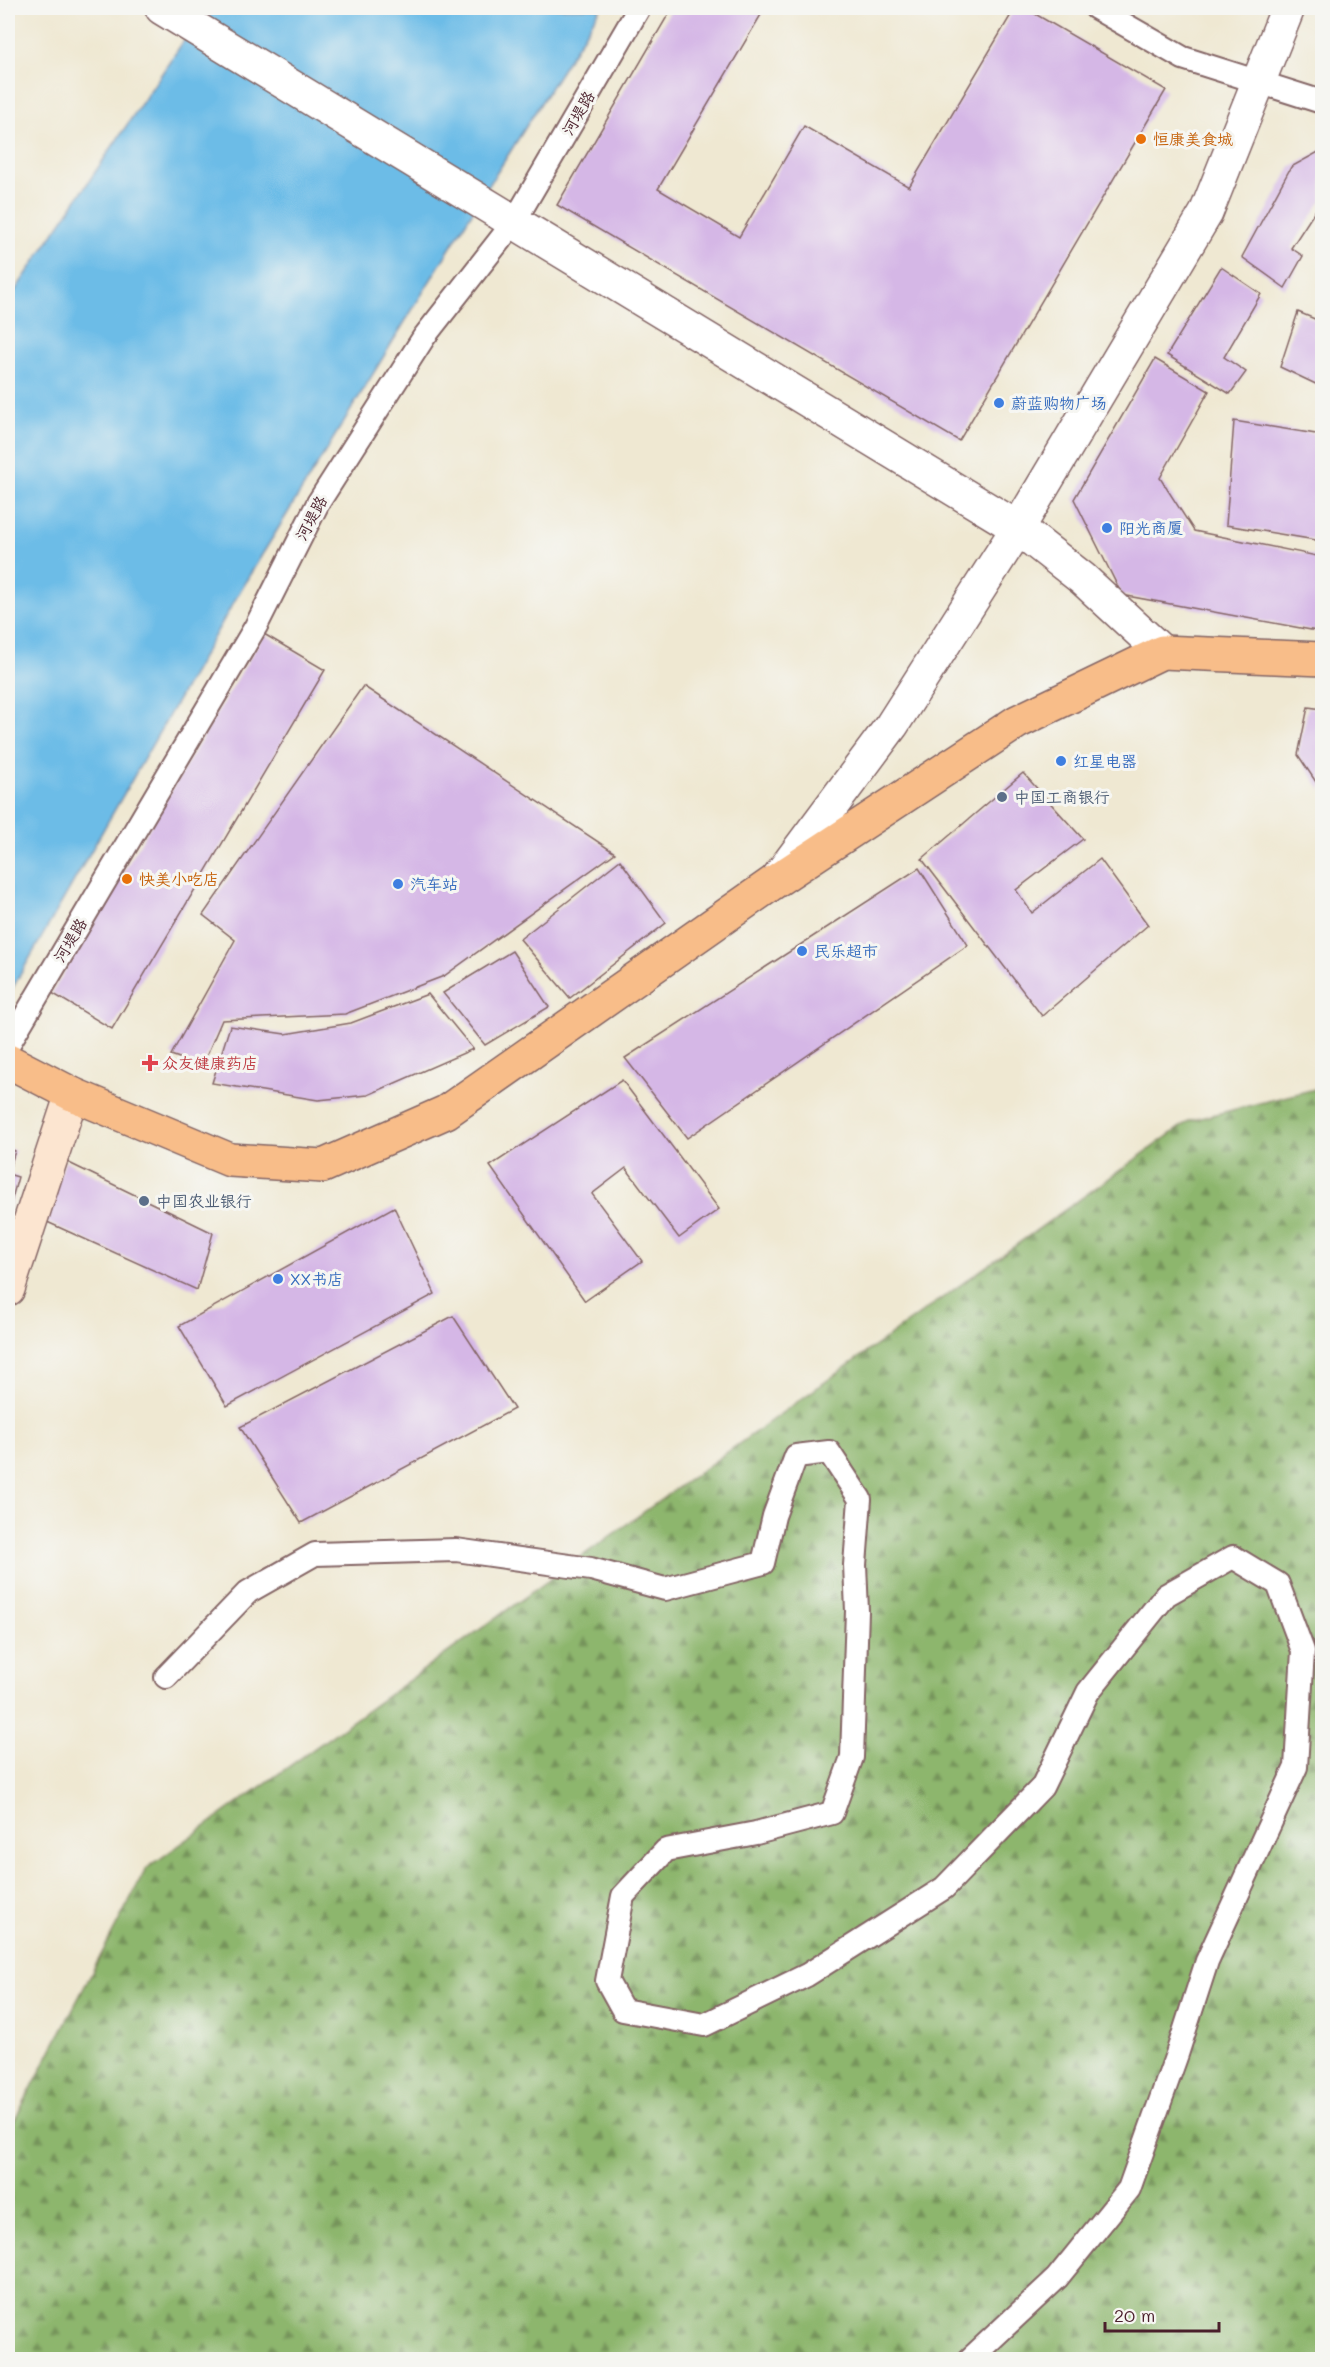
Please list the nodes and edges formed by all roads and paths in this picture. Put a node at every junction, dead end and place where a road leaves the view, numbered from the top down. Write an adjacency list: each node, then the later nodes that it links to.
1 (162, 8): 7 (street)
2 (639, 8): 7 (lane, 河堤路)
3 (1096, 8): 5 (lane)
4 (1288, 8): 5 (street)
5 (1258, 82): 6 (lane); 8 (street)
6 (1323, 102)
7 (514, 222): 8 (street); 12 (lane, 河堤路)
8 (1018, 528): 9 (street); 11 (street)
9 (1162, 652): 10 (main road); 11 (main road)
10 (1323, 659)
11 (774, 882): 14 (main road)
12 (8, 1045)
13 (8, 1061): 14 (main road)
14 (72, 1094): 15 (main road)
15 (8, 1289)
16 (166, 1677): 17 (lane)
17 (969, 2360)

